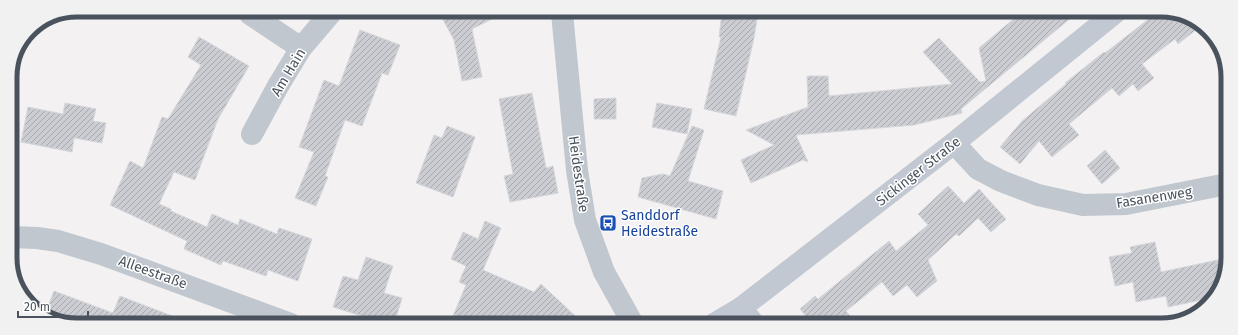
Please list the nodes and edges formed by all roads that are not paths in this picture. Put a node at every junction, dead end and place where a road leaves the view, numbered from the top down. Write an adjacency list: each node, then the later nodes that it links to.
1 (254, 17): 5 (street)
2 (327, 17): 5 (street, Am Hain)
3 (562, 17): 12 (street, Heidestraße)
4 (1110, 17): 7 (street, Sickinger Straße)
5 (301, 48): 6 (street, Am Hain)
6 (252, 134)
7 (954, 143): 8 (street, Fasanenweg); 10 (street, Sickinger Straße)
8 (1221, 185)
9 (17, 237): 11 (street, Alleestraße)
10 (748, 316)
11 (275, 318)
12 (630, 318)

